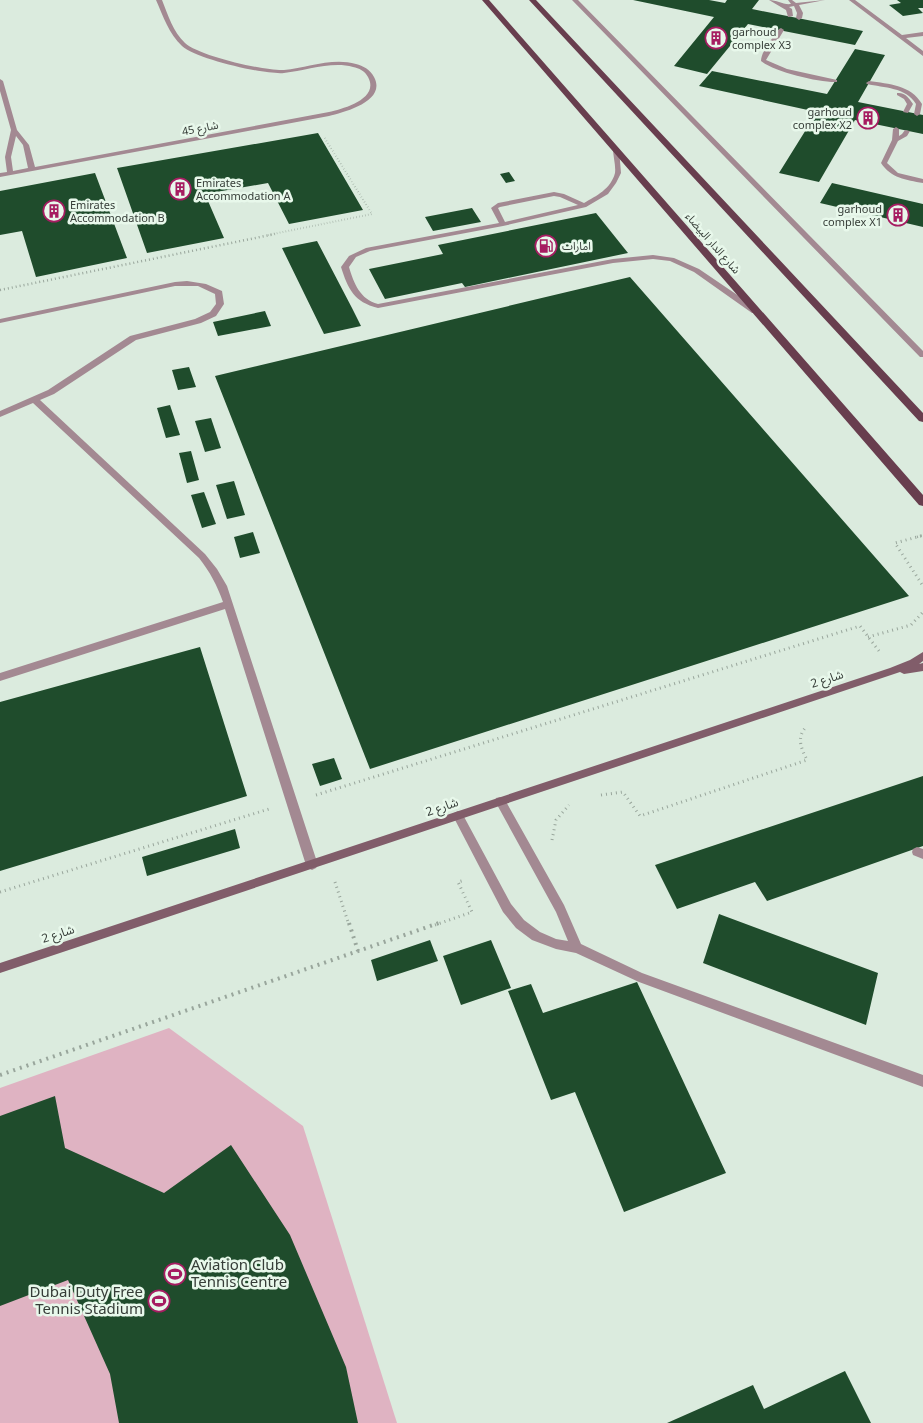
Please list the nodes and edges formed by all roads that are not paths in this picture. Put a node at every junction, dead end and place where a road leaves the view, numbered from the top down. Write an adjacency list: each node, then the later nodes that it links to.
1 (159, 0): 30 (street, شارع 45)
2 (485, 0): 29 (main road, شارع الدار البيضاء)
3 (532, 0): 43 (main road)
4 (575, 0): 40 (street)
5 (772, 0): 8 (street)
6 (822, 0): 9 (street)
7 (852, 0): 15 (street)
8 (787, 3): 9 (street); 10 (street)
9 (795, 4): 11 (street)
10 (790, 16)
11 (798, 18)
12 (781, 30): 16 (street)
13 (788, 32): 16 (street)
14 (923, 34): 15 (street)
15 (902, 38): 17 (street)
16 (776, 40): 18 (street)
17 (923, 54)
18 (836, 79)
19 (0, 82): 26 (street)
20 (923, 94): 21 (street)
21 (913, 96): 22 (street); 22 (street); 24 (street)
22 (906, 98): 23 (street)
23 (906, 112)
24 (916, 114)
25 (896, 129): 28 (street)
26 (14, 130): 30 (street); 31 (street)
27 (907, 131): 28 (street)
28 (895, 140): 33 (street)
29 (616, 150): 34 (street); 38 (main road, شارع الدار البيضاء)
30 (32, 169): 31 (street, شارع 45)
31 (10, 173): 32 (street, شارع 45)
32 (0, 175)
33 (923, 181)
34 (584, 206): 35 (street); 37 (street)
35 (573, 210): 36 (street); 37 (street)
36 (578, 216)
37 (504, 224): 38 (street)
38 (758, 313): 44 (main road, شارع الدار البيضاء)
39 (0, 321): 41 (street)
40 (923, 355)
41 (36, 400): 42 (street); 45 (street)
42 (0, 414)
43 (923, 419)
44 (923, 502)
45 (228, 604): 49 (street); 52 (street)
46 (923, 656): 48 (street, شارع 2)
47 (923, 667): 48 (street, شارع 2)
48 (893, 671): 50 (street, شارع 2)
49 (0, 677)
50 (500, 802): 51 (street, شارع 2); 53 (street)
51 (458, 816): 52 (street, شارع 2); 53 (street)
52 (312, 865): 54 (street, شارع 2)
53 (577, 948): 55 (street)
54 (0, 968)
55 (923, 1081)

